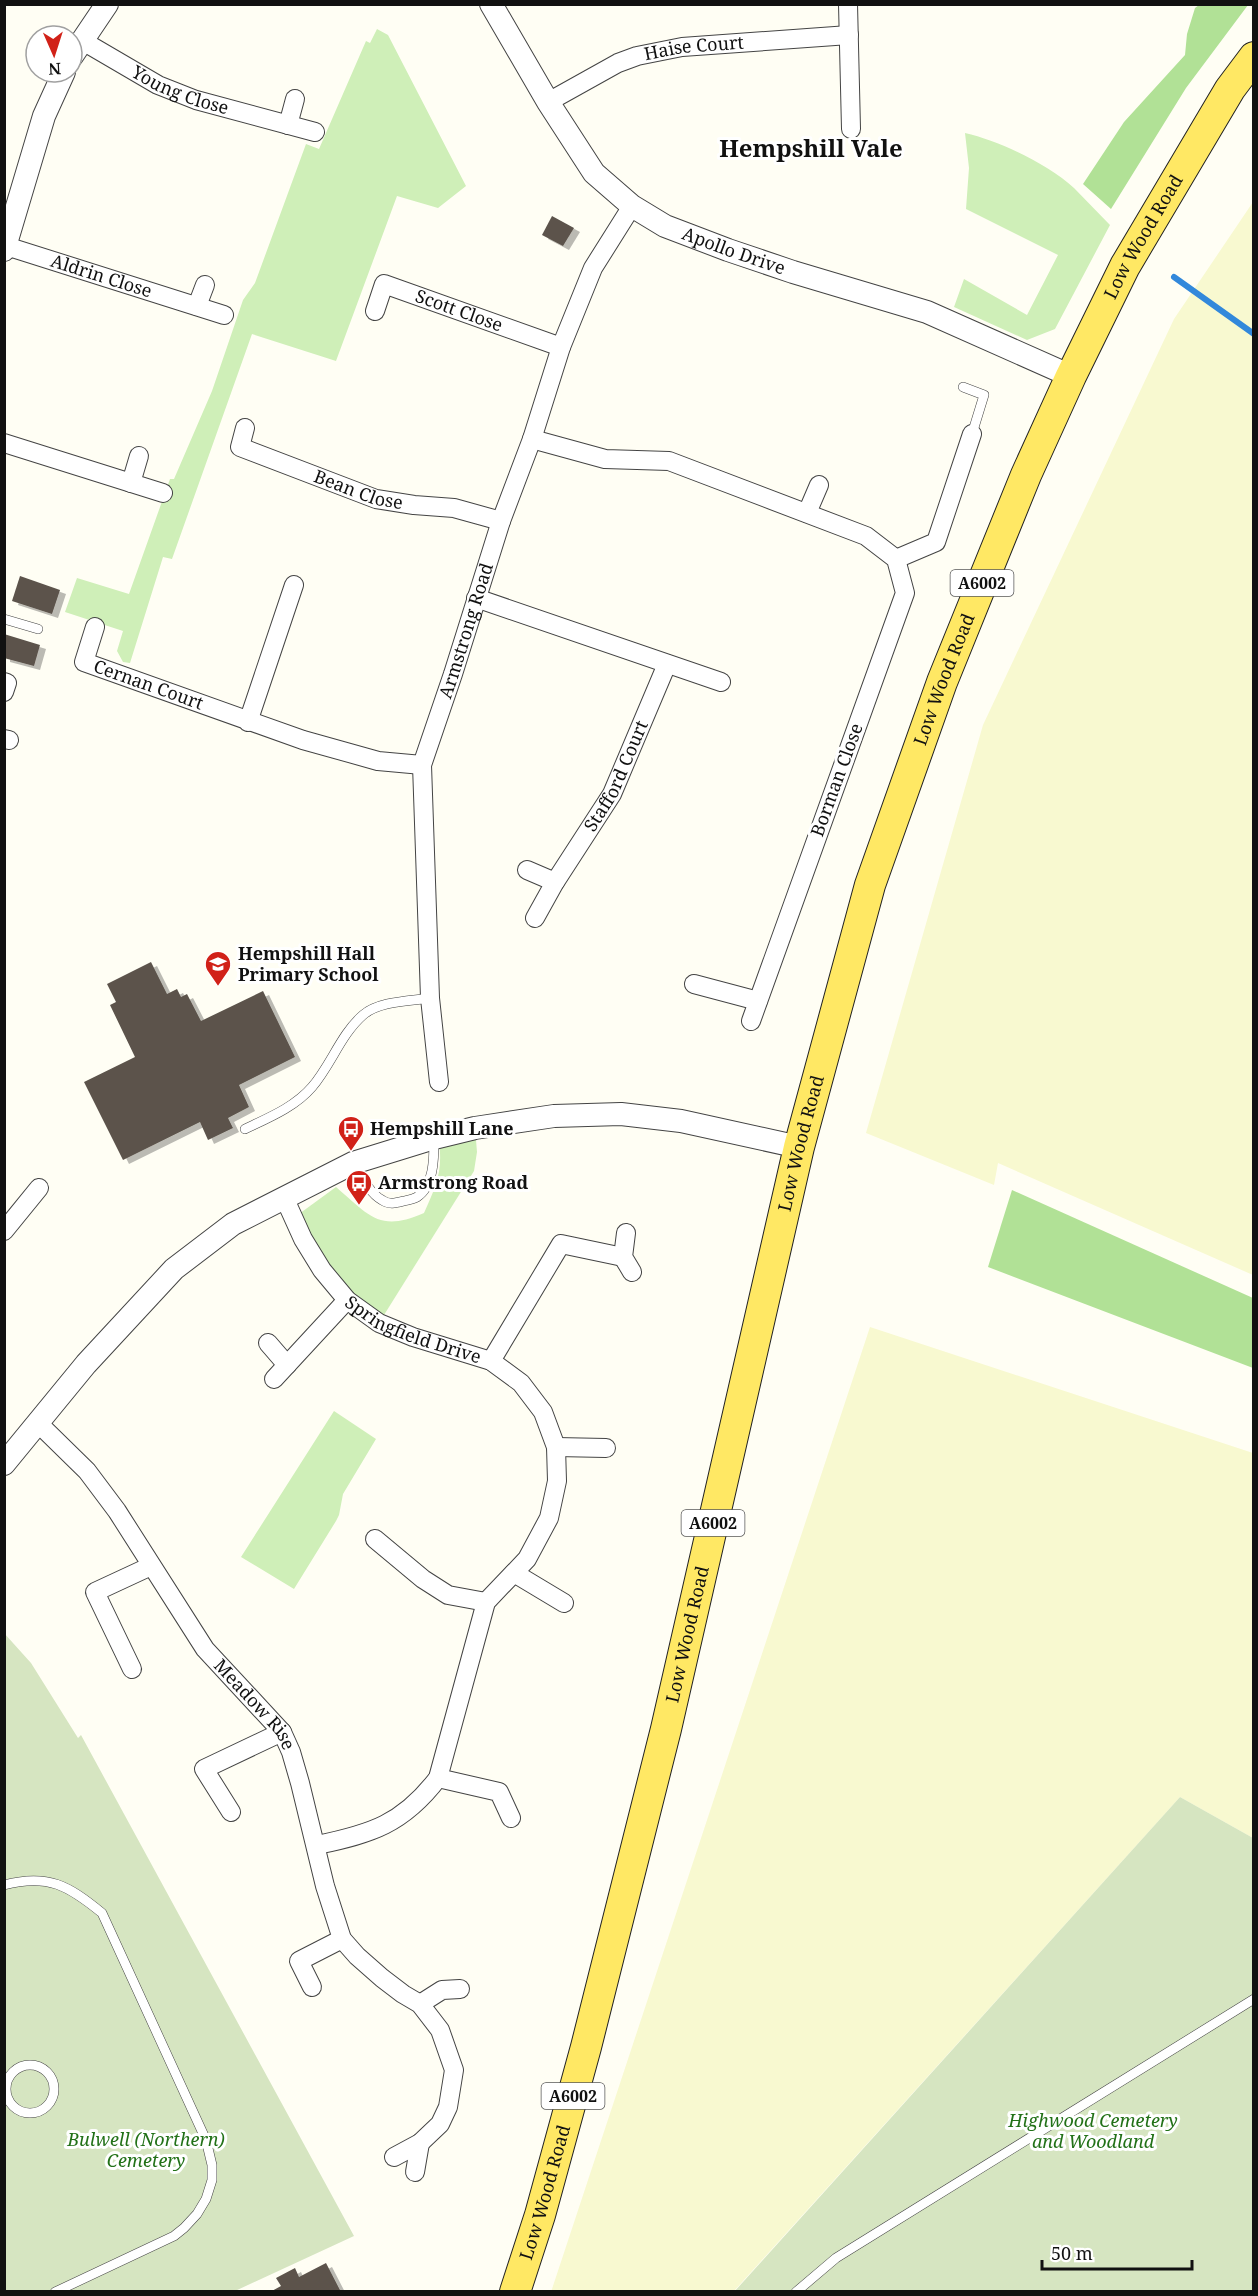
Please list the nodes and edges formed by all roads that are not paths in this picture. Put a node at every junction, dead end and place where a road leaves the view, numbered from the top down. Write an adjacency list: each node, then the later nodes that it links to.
1 (107, 4): 5 (street)
2 (491, 4): 10 (street, Apollo Drive)
3 (848, 4): 4 (street)
4 (849, 34): 10 (street, Haise Court); 12 (street)
5 (84, 38)
6 (84, 51): 11 (street, Young Close)
7 (1254, 57): 21 (main road, Low Wood Road / A6002)
8 (59, 84): 15 (street)
9 (295, 99): 11 (street)
10 (548, 102): 14 (street, Apollo Drive)
11 (288, 125): 13 (street, Young Close)
12 (851, 129)
13 (315, 132)
14 (632, 206): 20 (street, Armstrong Road); 21 (street, Apollo Drive)
15 (5, 248): 17 (street, Aldrin Close)
16 (205, 285): 17 (street)
17 (197, 306): 19 (street, Aldrin Close)
18 (375, 311): 20 (street, Scott Close)
19 (224, 315)
20 (561, 347): 25 (street, Armstrong Road)
21 (1071, 376): 55 (main road, Low Wood Road / A6002)
22 (963, 387): 24 (lane)
23 (245, 428): 32 (street, Bean Close)
24 (972, 434): 33 (street)
25 (532, 439): 31 (street); 32 (street, Armstrong Road)
26 (4, 443): 28 (street)
27 (139, 456): 28 (street)
28 (131, 483): 30 (street)
29 (819, 485): 31 (street)
30 (163, 493)
31 (807, 513): 33 (street)
32 (501, 521): 35 (street, Armstrong Road)
33 (896, 559): 50 (street, Borman Close)
34 (294, 585): 43 (street)
35 (476, 598): 39 (street); 44 (street, Armstrong Road)
36 (4, 619): 38 (lane)
37 (95, 627): 43 (street, Cernan Court)
38 (38, 629)
39 (667, 664): 41 (street); 46 (street, Stafford Court)
40 (4, 682): 42 (street)
41 (721, 682)
42 (4, 692)
43 (248, 722): 44 (street, Cernan Court)
44 (422, 765): 49 (street, Armstrong Road)
45 (527, 870): 46 (street)
46 (555, 882): 47 (street, Stafford Court)
47 (535, 918)
48 (694, 984): 50 (street)
49 (430, 998): 52 (street, Armstrong Road); 53 (lane)
50 (758, 1000): 51 (street, Borman Close)
51 (751, 1021)
52 (438, 1082)
53 (245, 1129)
54 (434, 1138): 55 (street); 56 (street); 56 (lane)
55 (799, 1147): 92 (main road, Low Wood Road / A6002)
56 (353, 1163): 58 (street)
57 (39, 1188): 59 (street)
58 (284, 1197): 61 (street, Springfield Drive); 66 (street)
59 (4, 1231)
60 (626, 1233): 63 (street)
61 (347, 1300): 63 (street, Springfield Drive); 64 (street)
62 (268, 1343): 64 (street)
63 (491, 1361): 67 (street, Springfield Drive)
64 (287, 1365): 65 (street)
65 (274, 1379)
66 (38, 1423): 69 (street); 71 (street, Meadow Rise)
67 (556, 1447): 68 (street); 72 (street, Springfield Drive)
68 (606, 1448)
69 (4, 1464)
70 (375, 1539): 73 (street)
71 (151, 1566): 75 (street); 76 (street, Meadow Rise)
72 (514, 1573): 73 (street, Springfield Drive); 74 (street)
73 (486, 1602): 77 (street, Springfield Drive)
74 (564, 1602)
75 (132, 1669)
76 (282, 1732): 78 (street); 80 (street, Meadow Rise)
77 (438, 1778): 79 (street); 80 (street, Springfield Drive)
78 (231, 1812)
79 (511, 1818)
80 (317, 1845): 82 (street, Meadow Rise)
81 (4, 1885): 91 (lane)
82 (342, 1939): 83 (street); 86 (street, Meadow Rise)
83 (312, 1987)
84 (460, 1989): 86 (street)
85 (1254, 1999): 93 (lane)
86 (420, 2004): 88 (street, Meadow Rise)
87 (6, 2099): 87 (lane)
88 (420, 2143): 89 (street, Meadow Rise); 90 (street)
89 (394, 2157)
90 (415, 2172)
91 (55, 2292)
92 (515, 2292)
93 (796, 2292)

